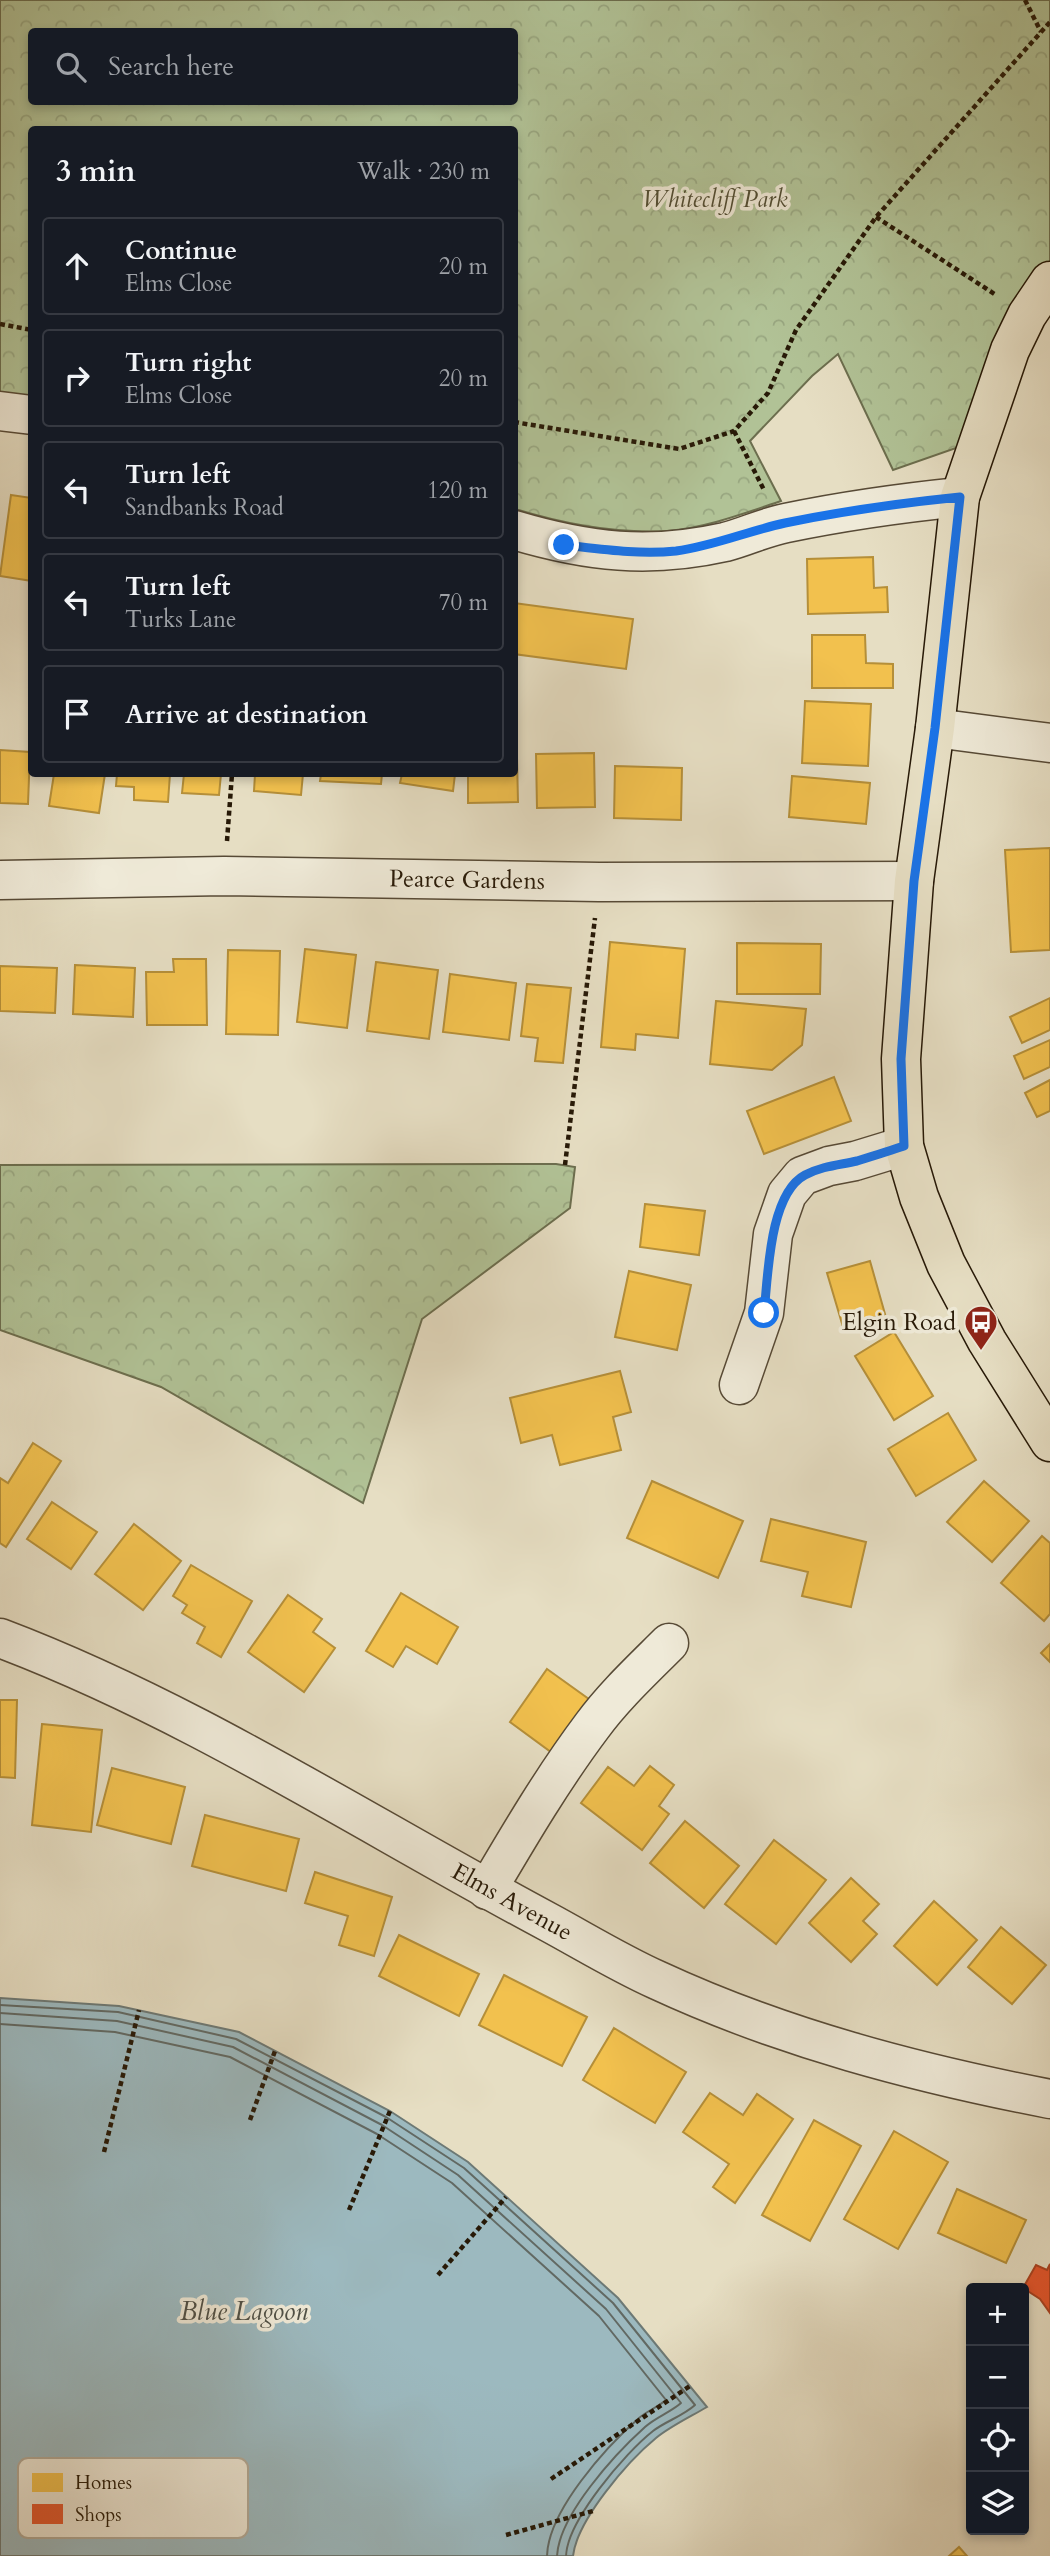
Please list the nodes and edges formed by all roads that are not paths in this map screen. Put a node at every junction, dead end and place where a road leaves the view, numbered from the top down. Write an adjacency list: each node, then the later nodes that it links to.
1 (1042, 298): 4 (main road)
2 (0, 411): 3 (street)
3 (28, 414)
4 (960, 497): 5 (street); 6 (main road)
5 (518, 531)
6 (935, 728): 7 (street); 9 (main road)
7 (1050, 743)
8 (10, 880): 9 (street, Pearce Gardens)
9 (914, 881): 10 (main road)
10 (904, 1146): 11 (street); 12 (main road)
11 (739, 1385)
12 (1050, 1442)
13 (0, 1638): 15 (street, Elms Avenue)
14 (669, 1643): 15 (street)
15 (487, 1890): 16 (street, Elms Avenue)
16 (1050, 2099)

